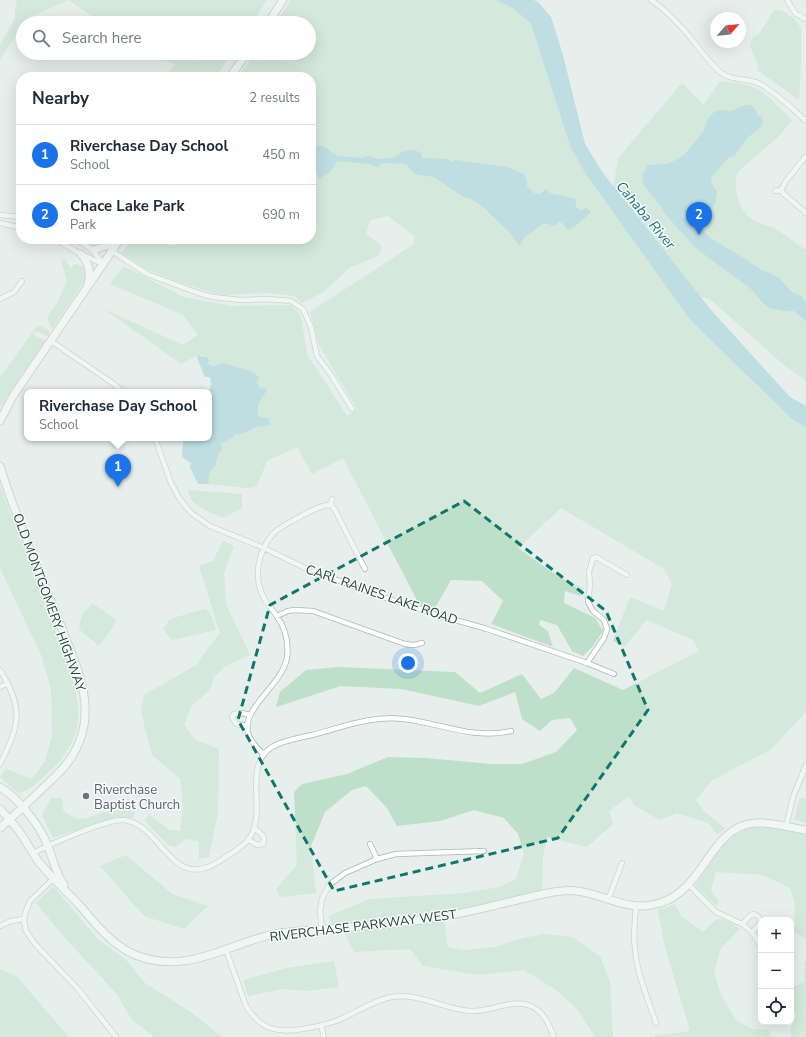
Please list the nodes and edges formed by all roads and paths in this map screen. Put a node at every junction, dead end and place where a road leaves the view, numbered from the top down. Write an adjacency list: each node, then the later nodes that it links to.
1 (283, 0): 4 (street)
2 (650, 0): 8 (street)
3 (787, 0): 5 (street)
4 (273, 16)
5 (806, 19)
6 (242, 60): 7 (street)
7 (234, 72)
8 (806, 121)
9 (806, 156): 10 (street)
10 (781, 190): 11 (street); 12 (street)
11 (775, 191)
12 (806, 213)
13 (0, 214): 14 (street)
14 (16, 216)
15 (0, 223): 16 (street)
16 (16, 227)
17 (64, 244): 23 (street)
18 (84, 244): 21 (street)
19 (111, 244): 21 (street)
20 (116, 244): 22 (street)
21 (93, 250): 24 (street)
22 (112, 251): 24 (street); 30 (street)
23 (81, 254): 24 (street); 26 (street)
24 (103, 264): 26 (street)
25 (22, 281): 27 (street)
26 (87, 288): 28 (street)
27 (0, 298)
28 (51, 341): 29 (street); 31 (street)
29 (120, 389)
30 (352, 409)
31 (0, 421)
32 (156, 441): 36 (street, CARL RAINES LAKE ROAD)
33 (0, 466): 53 (street, OLD MONTGOMERY HIGHWAY)
34 (332, 499): 35 (street)
35 (330, 505): 36 (street); 37 (street)
36 (264, 548): 39 (street); 41 (street, CARL RAINES LAKE ROAD)
37 (365, 569)
38 (627, 575): 41 (street)
39 (277, 616): 40 (street); 46 (street)
40 (422, 643)
41 (587, 663): 43 (street, CARL RAINES LAKE ROAD)
42 (0, 670): 44 (street)
43 (614, 674)
44 (8, 683): 45 (street); 50 (street)
45 (0, 687)
46 (250, 715): 47 (street); 47 (street)
47 (247, 726): 49 (street)
48 (511, 731): 49 (street)
49 (264, 755): 56 (street)
50 (0, 764)
51 (806, 765): 57 (street)
52 (0, 787): 53 (street, RIVERCHASE PARKWAY WEST)
53 (23, 807): 55 (street, OLD MONTGOMERY HIGHWAY); 62 (street, RIVERCHASE PARKWAY WEST)
54 (0, 809): 55 (street, RIVERCHASE PARKWAY WEST)
55 (9, 820): 58 (street, OLD MONTGOMERY HIGHWAY); 64 (street, RIVERCHASE PARKWAY WEST)
56 (254, 827): 60 (street); 60 (street)
57 (786, 827): 59 (street, RIVERCHASE PARKWAY WEST); 68 (street, RIVERCHASE PARKWAY WEST)
58 (0, 828)
59 (806, 830)
60 (248, 839): 62 (street)
61 (370, 844): 65 (street)
62 (48, 846): 64 (street); 67 (street, RIVERCHASE PARKWAY WEST)
63 (484, 851): 65 (street)
64 (33, 853): 67 (street, RIVERCHASE PARKWAY WEST)
65 (377, 859): 74 (street)
66 (622, 863): 69 (street)
67 (56, 877): 71 (street); 77 (street, RIVERCHASE PARKWAY WEST)
68 (689, 885): 70 (street, RIVERCHASE PARKWAY WEST); 72 (street)
69 (608, 900): 70 (street, RIVERCHASE PARKWAY WEST); 74 (street, RIVERCHASE PARKWAY WEST)
70 (636, 906): 78 (street)
71 (24, 919): 73 (street); 80 (street)
72 (742, 924): 75 (street); 75 (street)
73 (0, 926)
74 (322, 930): 77 (street, RIVERCHASE PARKWAY WEST)
75 (752, 932): 76 (street)
76 (758, 942)
77 (226, 950): 79 (street)
78 (656, 1023)
79 (321, 1025): 81 (street); 82 (street)
80 (116, 1037)
81 (324, 1037)
82 (554, 1037)

